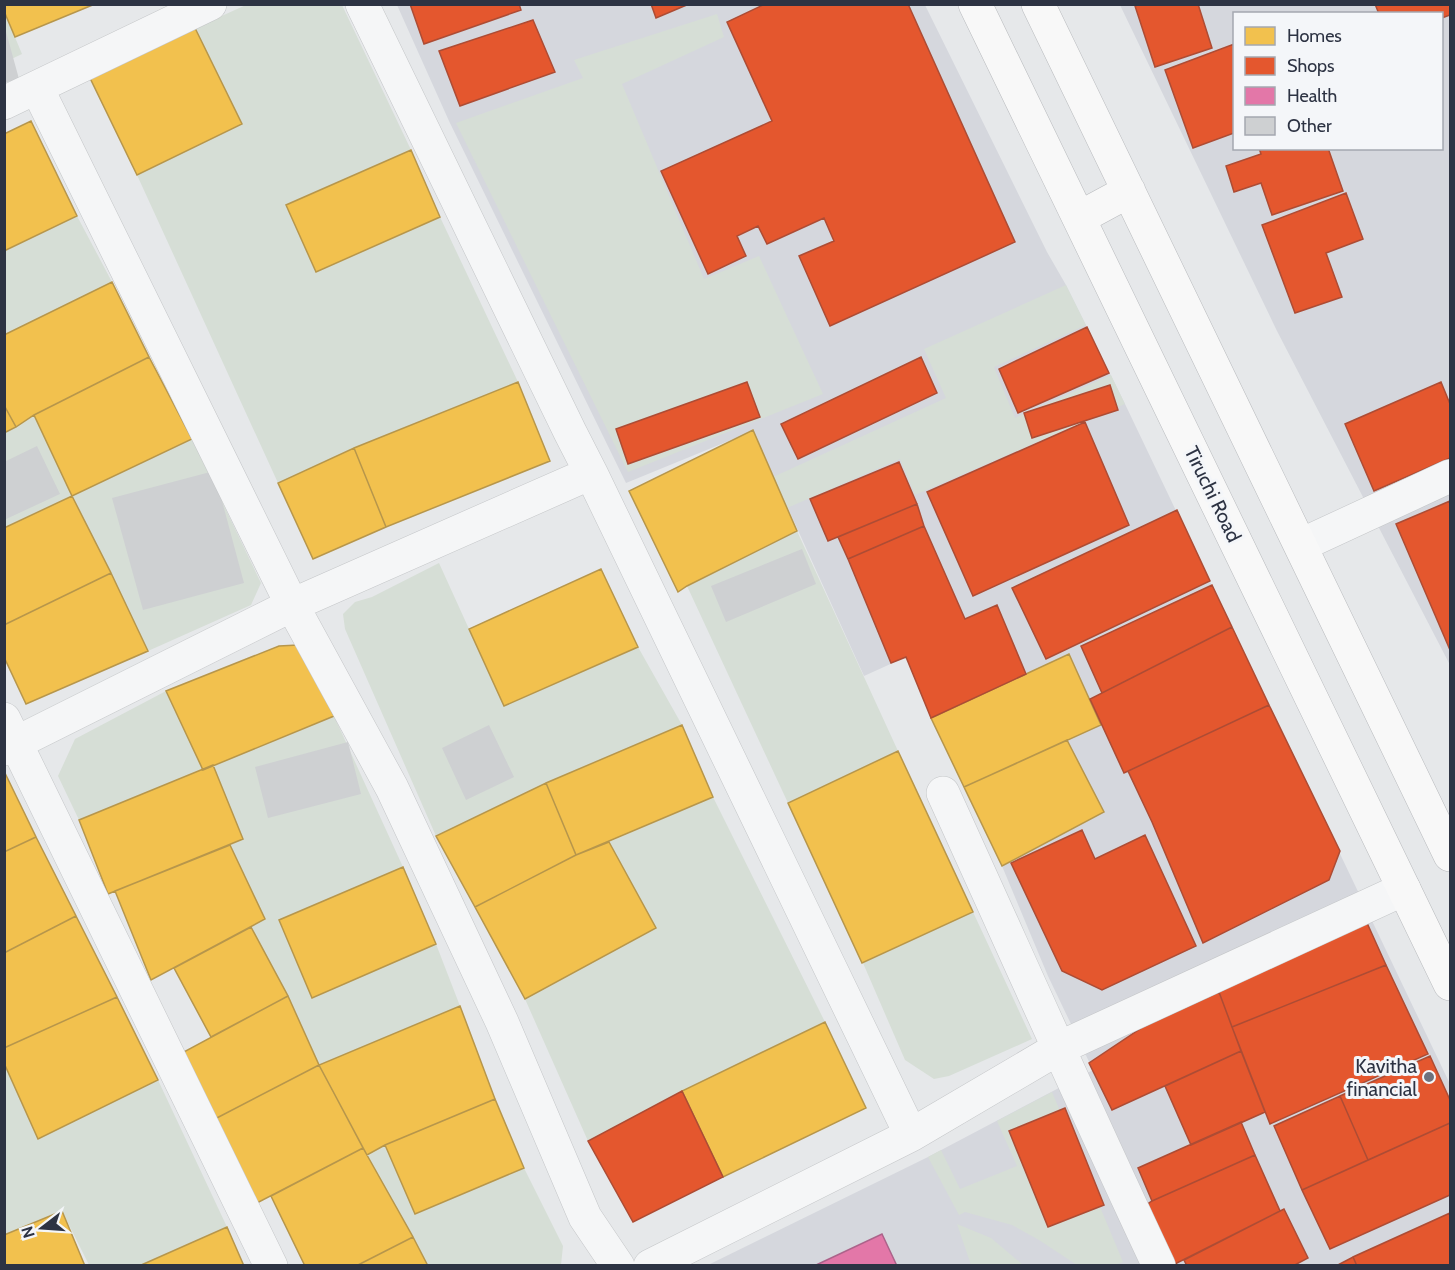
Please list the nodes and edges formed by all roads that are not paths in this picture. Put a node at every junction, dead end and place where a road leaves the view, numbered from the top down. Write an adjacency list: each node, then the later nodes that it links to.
1 (210, 4): 5 (street)
2 (362, 4): 9 (street)
3 (975, 4): 8 (highway, Tiruchi Road)
4 (1038, 4): 7 (highway)
5 (37, 88): 6 (street); 12 (street)
6 (4, 103)
7 (1129, 191): 8 (highway); 11 (highway)
8 (1079, 218): 16 (highway, Tiruchi Road)
9 (591, 473): 12 (street); 19 (street)
10 (1450, 476): 11 (street)
11 (1301, 545): 15 (highway)
12 (292, 605): 13 (street); 21 (street)
13 (8, 737): 20 (street)
14 (943, 793): 18 (street)
15 (1450, 855)
16 (1404, 889): 17 (highway, Tiruchi Road); 18 (street)
17 (1450, 984)
18 (1059, 1048): 19 (street); 23 (street)
19 (911, 1135): 22 (street)
20 (271, 1266)
21 (618, 1266)
22 (650, 1266)
23 (1160, 1266)

